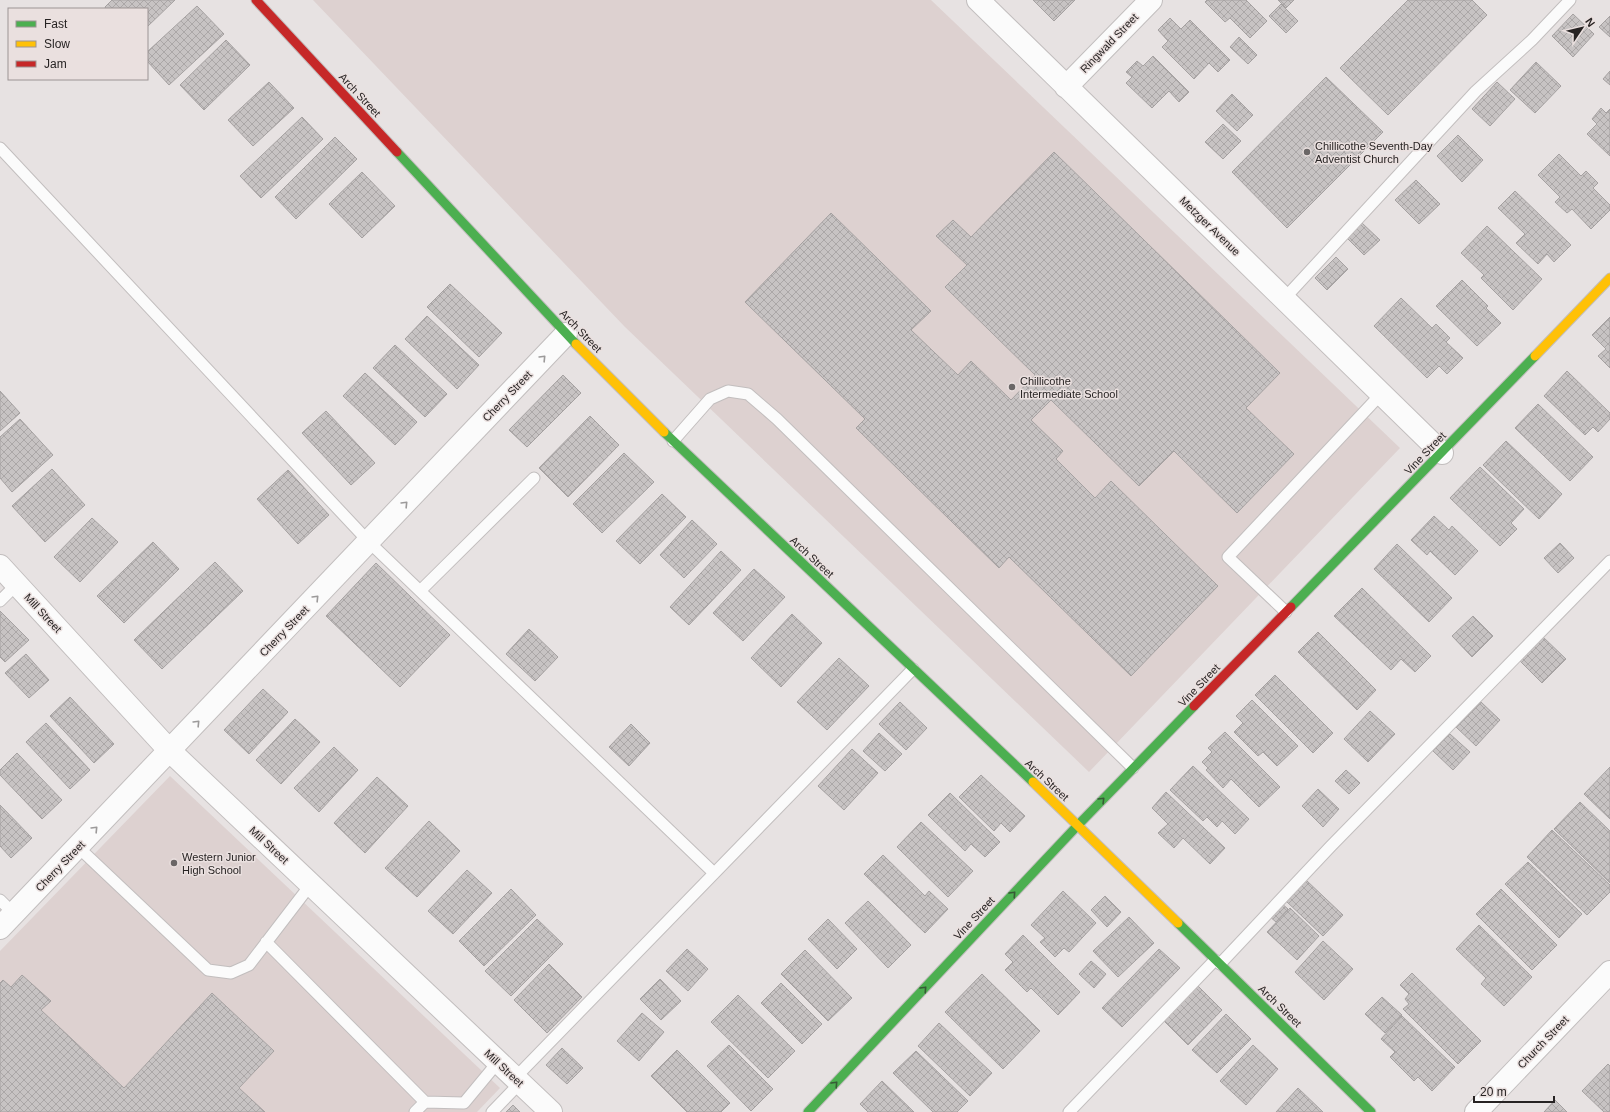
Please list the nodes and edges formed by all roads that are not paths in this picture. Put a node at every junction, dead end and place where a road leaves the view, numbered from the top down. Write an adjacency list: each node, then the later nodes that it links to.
1 (256, 0): 9 (street, Arch Street)
2 (978, 0): 5 (street, Metzger Avenue)
3 (1152, 0): 5 (street, Ringwald Street)
4 (1570, 0): 8 (lane)
5 (1066, 87): 8 (street, Metzger Avenue)
6 (0, 148): 14 (lane)
7 (1610, 278): 12 (street, Vine Street)
8 (1284, 299): 10 (street, Metzger Avenue)
9 (566, 334): 11 (street, Arch Street); 14 (street, Cherry Street, one-way to 9)
10 (1382, 393): 12 (street, Metzger Avenue); 20 (lane)
11 (673, 442): 21 (street, Arch Street); 23 (lane)
12 (1442, 452): 20 (street, Vine Street)
13 (534, 478): 18 (lane)
14 (369, 542): 18 (lane); 22 (street, Cherry Street, one-way to 14)
15 (1610, 561): 30 (lane)
16 (0, 566): 17 (street, Mill Street)
17 (17, 584): 19 (lane); 22 (street, Mill Street)
18 (420, 591): 26 (lane)
19 (0, 601)
20 (1286, 612): 23 (street, Vine Street)
21 (913, 669): 24 (street, Arch Street); 26 (lane)
22 (170, 751): 25 (street, Cherry Street, one-way to 22); 27 (street, Mill Street)
23 (1133, 768): 24 (street, Vine Street, one-way to 23)
24 (1078, 825): 30 (street, Arch Street); 38 (street, Vine Street, one-way to 24)
25 (78, 847): 28 (street, Cherry Street); 29 (lane)
26 (714, 873): 33 (lane)
27 (311, 884): 29 (lane); 32 (street, Mill Street)
28 (5, 914)
29 (266, 942): 34 (lane)
30 (1218, 962): 39 (lane); 40 (street, Arch Street)
31 (1610, 972): 41 (street, Church Street)
32 (498, 1062): 33 (street, Mill Street); 34 (lane)
33 (517, 1080): 36 (lane); 37 (street, Mill Street)
34 (425, 1102): 35 (lane)
35 (416, 1112)
36 (492, 1112)
37 (551, 1112)
38 (808, 1112)
39 (1069, 1112)
40 (1371, 1112)
41 (1476, 1112)

